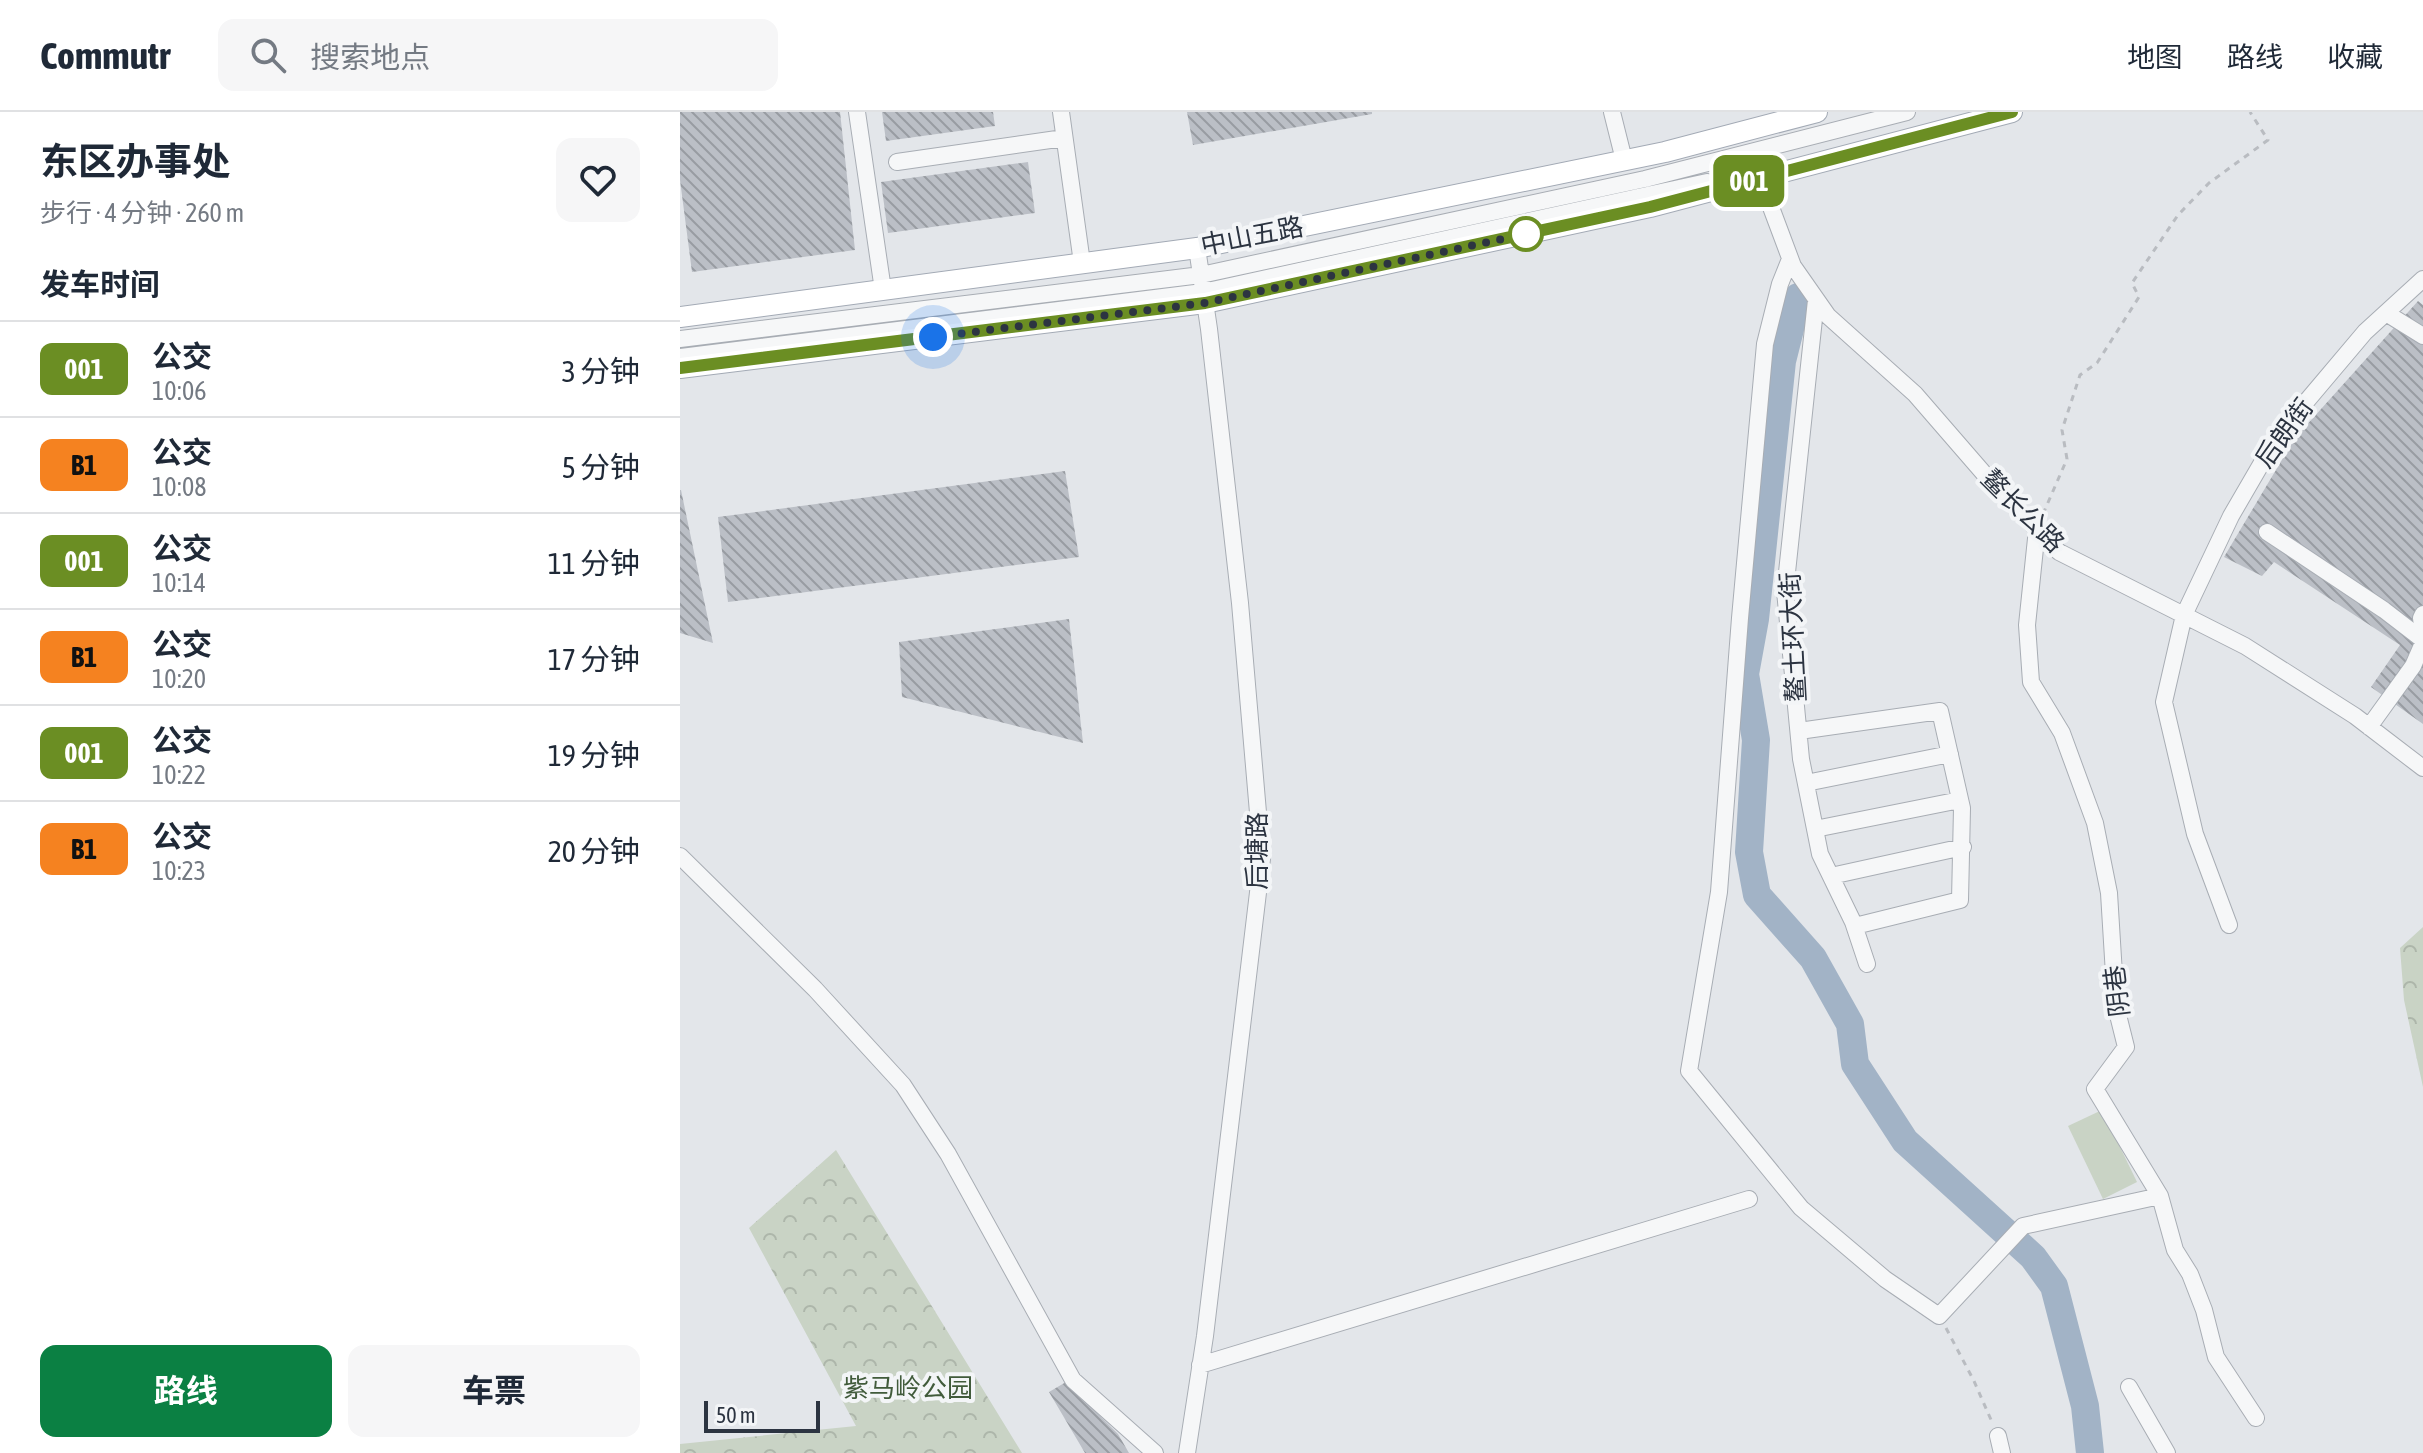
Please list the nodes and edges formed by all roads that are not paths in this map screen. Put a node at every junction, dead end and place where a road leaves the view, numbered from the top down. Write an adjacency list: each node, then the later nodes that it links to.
1 (857, 112): 17 (street)
2 (1061, 112): 8 (street)
3 (1612, 112): 9 (street)
4 (1814, 112): 9 (main road, 中山五路)
5 (1907, 112): 15 (street)
6 (1975, 112): 18 (street)
7 (2012, 112): 11 (main road)
8 (1064, 138): 10 (street); 14 (street)
9 (1624, 160): 12 (main road, 中山五路)
10 (897, 162)
11 (1760, 178): 13 (street, 鳌长公路); 18 (main road)
12 (1197, 248): 14 (main road, 中山五路); 15 (street, 后塘路)
13 (1790, 259): 19 (street, 鳌长公路); 45 (street)
14 (1082, 263): 17 (main road, 中山五路)
15 (1201, 275): 18 (street, 后塘路); 23 (street)
16 (2423, 279): 20 (street, 后朗街)
17 (883, 290): 21 (main road, 中山五路)
18 (1204, 298): 24 (street); 25 (main road); 47 (street, 后塘路)
19 (1816, 300): 26 (street, 鳌长公路); 33 (street, 鳌土环大街)
20 (2386, 313): 22 (street); 29 (street, 后朗街)
21 (680, 317)
22 (2423, 336)
23 (680, 339)
24 (680, 357)
25 (680, 368)
26 (2037, 529): 29 (street, 鳌长公路); 45 (street, 阴巷)
27 (2267, 532): 31 (street)
28 (2423, 614): 30 (street)
29 (2184, 615): 32 (street, 鳌长公路); 42 (street, 后朗街)
30 (2423, 633)
31 (2423, 641): 32 (street)
32 (2369, 727): 35 (street, 鳌长公路)
33 (1799, 731): 34 (street); 36 (street, 鳌土环大街)
34 (1950, 754): 36 (street); 37 (street)
35 (2423, 768)
36 (1806, 783): 38 (street, 鳌土环大街)
37 (1960, 800): 38 (street); 39 (street)
38 (1815, 829): 41 (street, 鳌土环大街)
39 (1963, 847): 41 (street); 43 (street)
40 (680, 856): 50 (street)
41 (1831, 876): 43 (street, 鳌土环大街)
42 (2229, 925)
43 (1855, 926): 44 (street, 鳌土环大街)
44 (1867, 964)
45 (2160, 1196): 49 (street, 阴巷)
46 (1749, 1199): 47 (street)
47 (1200, 1365): 51 (street, 后塘路)
48 (2129, 1387): 52 (street)
49 (2256, 1418)
50 (1155, 1453)
51 (1187, 1453)
52 (2167, 1453)

